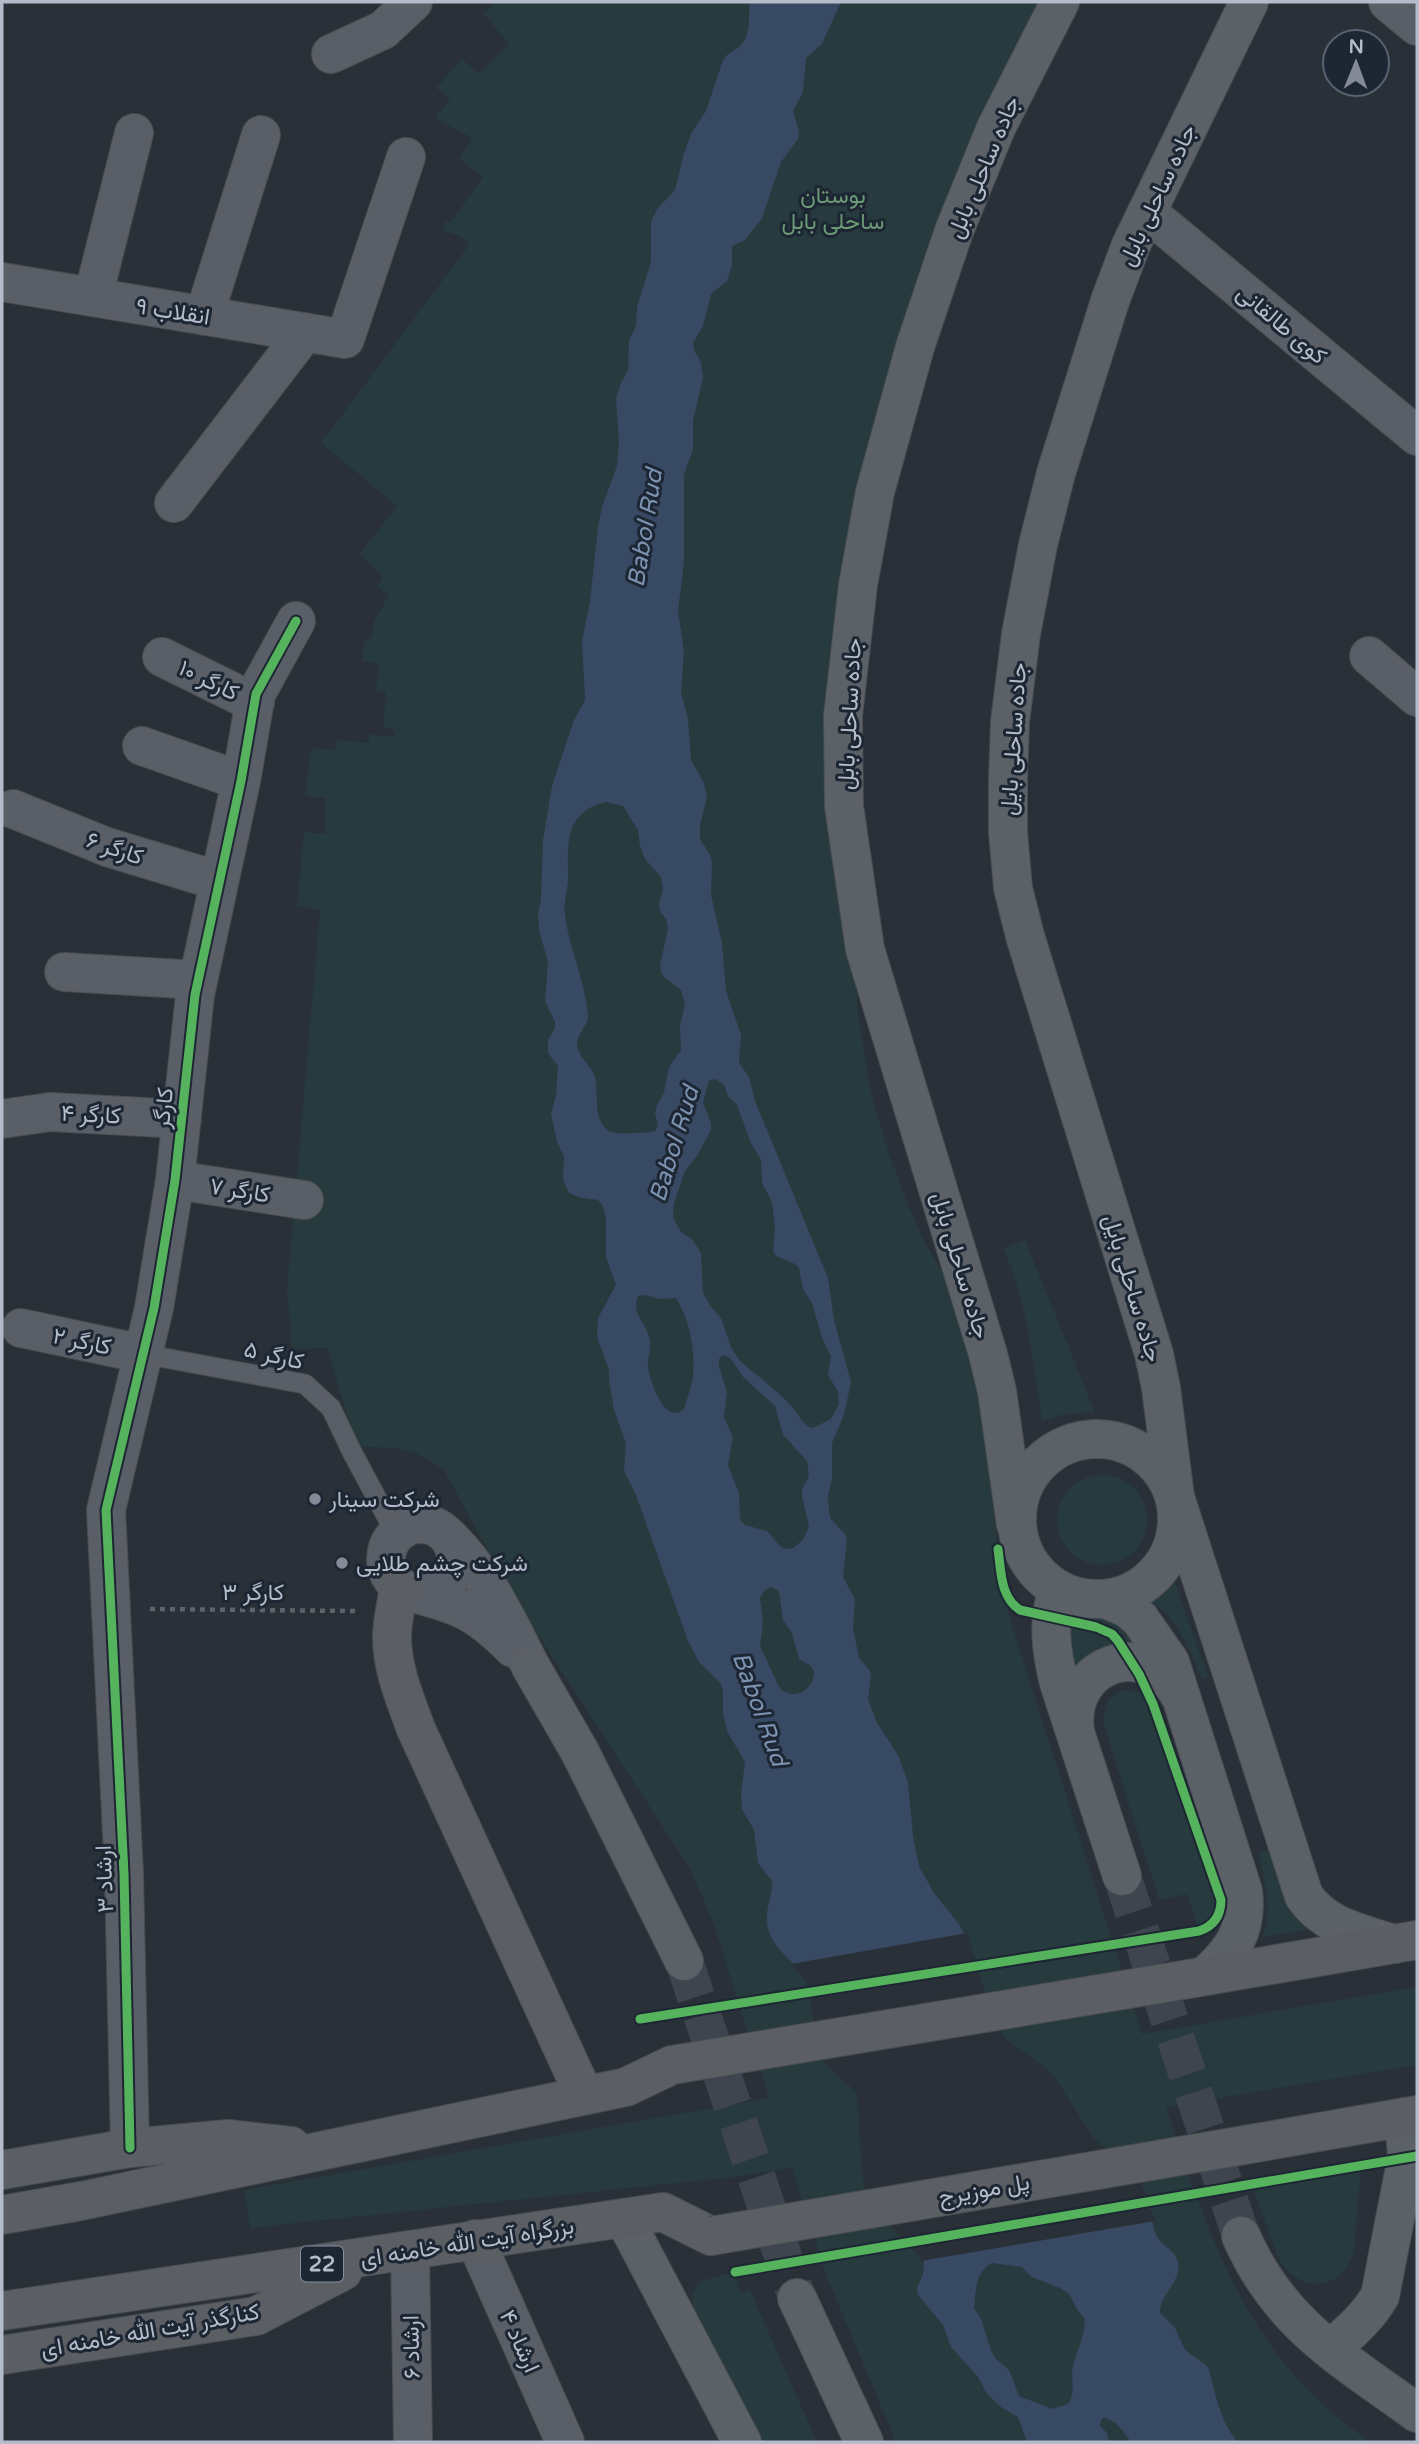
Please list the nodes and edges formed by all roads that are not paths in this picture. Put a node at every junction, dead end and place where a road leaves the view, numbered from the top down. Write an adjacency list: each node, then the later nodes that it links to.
1 (413, 2): 6 (street)
2 (1060, 2): 35 (main road, جاده ساحلی بابل)
3 (1249, 2): 10 (main road, جاده ساحلی بایل)
4 (1388, 2): 5 (street)
5 (1417, 26)
6 (331, 54)
7 (134, 133): 12 (street)
8 (261, 135): 13 (street)
9 (405, 157): 14 (street, انقلاب ۹)
10 (1147, 212): 15 (street, کوی طالقانی); 34 (main road, جاده ساحلی بایل)
11 (2, 282): 12 (street, انقلاب ۹)
12 (93, 297): 13 (street, انقلاب ۹)
13 (204, 316): 14 (street, انقلاب ۹)
14 (305, 332): 16 (street)
15 (1417, 436)
16 (174, 503)
17 (296, 621): 21 (street, کارگر)
18 (1369, 656): 20 (street)
19 (162, 657): 21 (street, کارگر ۱۰)
20 (1417, 697)
21 (255, 703): 23 (street, کارگر)
22 (142, 746): 23 (street)
23 (241, 781): 25 (street, کارگر)
24 (13, 809): 25 (street, کارگر ۶)
25 (219, 881): 27 (street, کارگر)
26 (64, 972): 27 (street)
27 (198, 980): 29 (street, کارگر)
28 (2, 1119): 29 (street, کارگر ۴)
29 (181, 1119): 30 (street, کارگر)
30 (175, 1180): 31 (street, کارگر ۷); 33 (street, کارگر)
31 (304, 1200)
32 (21, 1328): 33 (street, کارگر ۲)
33 (143, 1354): 36 (lane, کارگر ۵); 41 (street, کارگر)
34 (1175, 1497): 35 (main road); 40 (main road); 46 (main road)
35 (1016, 1525): 38 (main road)
36 (396, 1534): 37 (street); 39 (street)
37 (449, 1536): 39 (street); 42 (street)
38 (1058, 1589): 40 (main road); 44 (main road)
39 (403, 1597): 42 (street); 49 (highway)
40 (1106, 1599): 43 (main road)
41 (111, 1609): 51 (street, ارشاد ۳)
42 (531, 1667): 47 (main road)
43 (1182, 1698): 44 (main road); 48 (main road)
44 (1075, 1733): 45 (main road)
45 (1122, 1876)
46 (1406, 1942): 48 (highway)
47 (684, 1961)
48 (1197, 1977): 49 (highway, bridge)
49 (584, 2095): 52 (highway)
50 (1411, 2116): 55 (highway, پل موزیرج, bridge); 62 (main road)
51 (130, 2148): 52 (highway); 53 (highway)
52 (324, 2150): 54 (highway)
53 (2, 2170)
54 (2, 2215)
55 (643, 2215): 57 (highway, بزرگراه آیت الله خامنه ای / 22); 67 (main road)
56 (1241, 2236): 62 (main road)
57 (475, 2239): 58 (highway, بزرگراه آیت الله خامنه ای / 22); 66 (street, ارشاد ۴)
58 (410, 2252): 59 (highway, بزرگراه آیت الله خامنه ای / 22); 65 (street, ارشاد ۶)
59 (370, 2257): 61 (highway, بزرگراه آیت الله خامنه ای / 22); 63 (highway, کنارگذر آیت الله خامنه ای)
60 (797, 2298): 68 (main road)
61 (2, 2311)
62 (1331, 2349): 64 (main road)
63 (2, 2355)
64 (1417, 2413)
65 (413, 2442)
66 (565, 2442)
67 (742, 2442)
68 (864, 2442)

